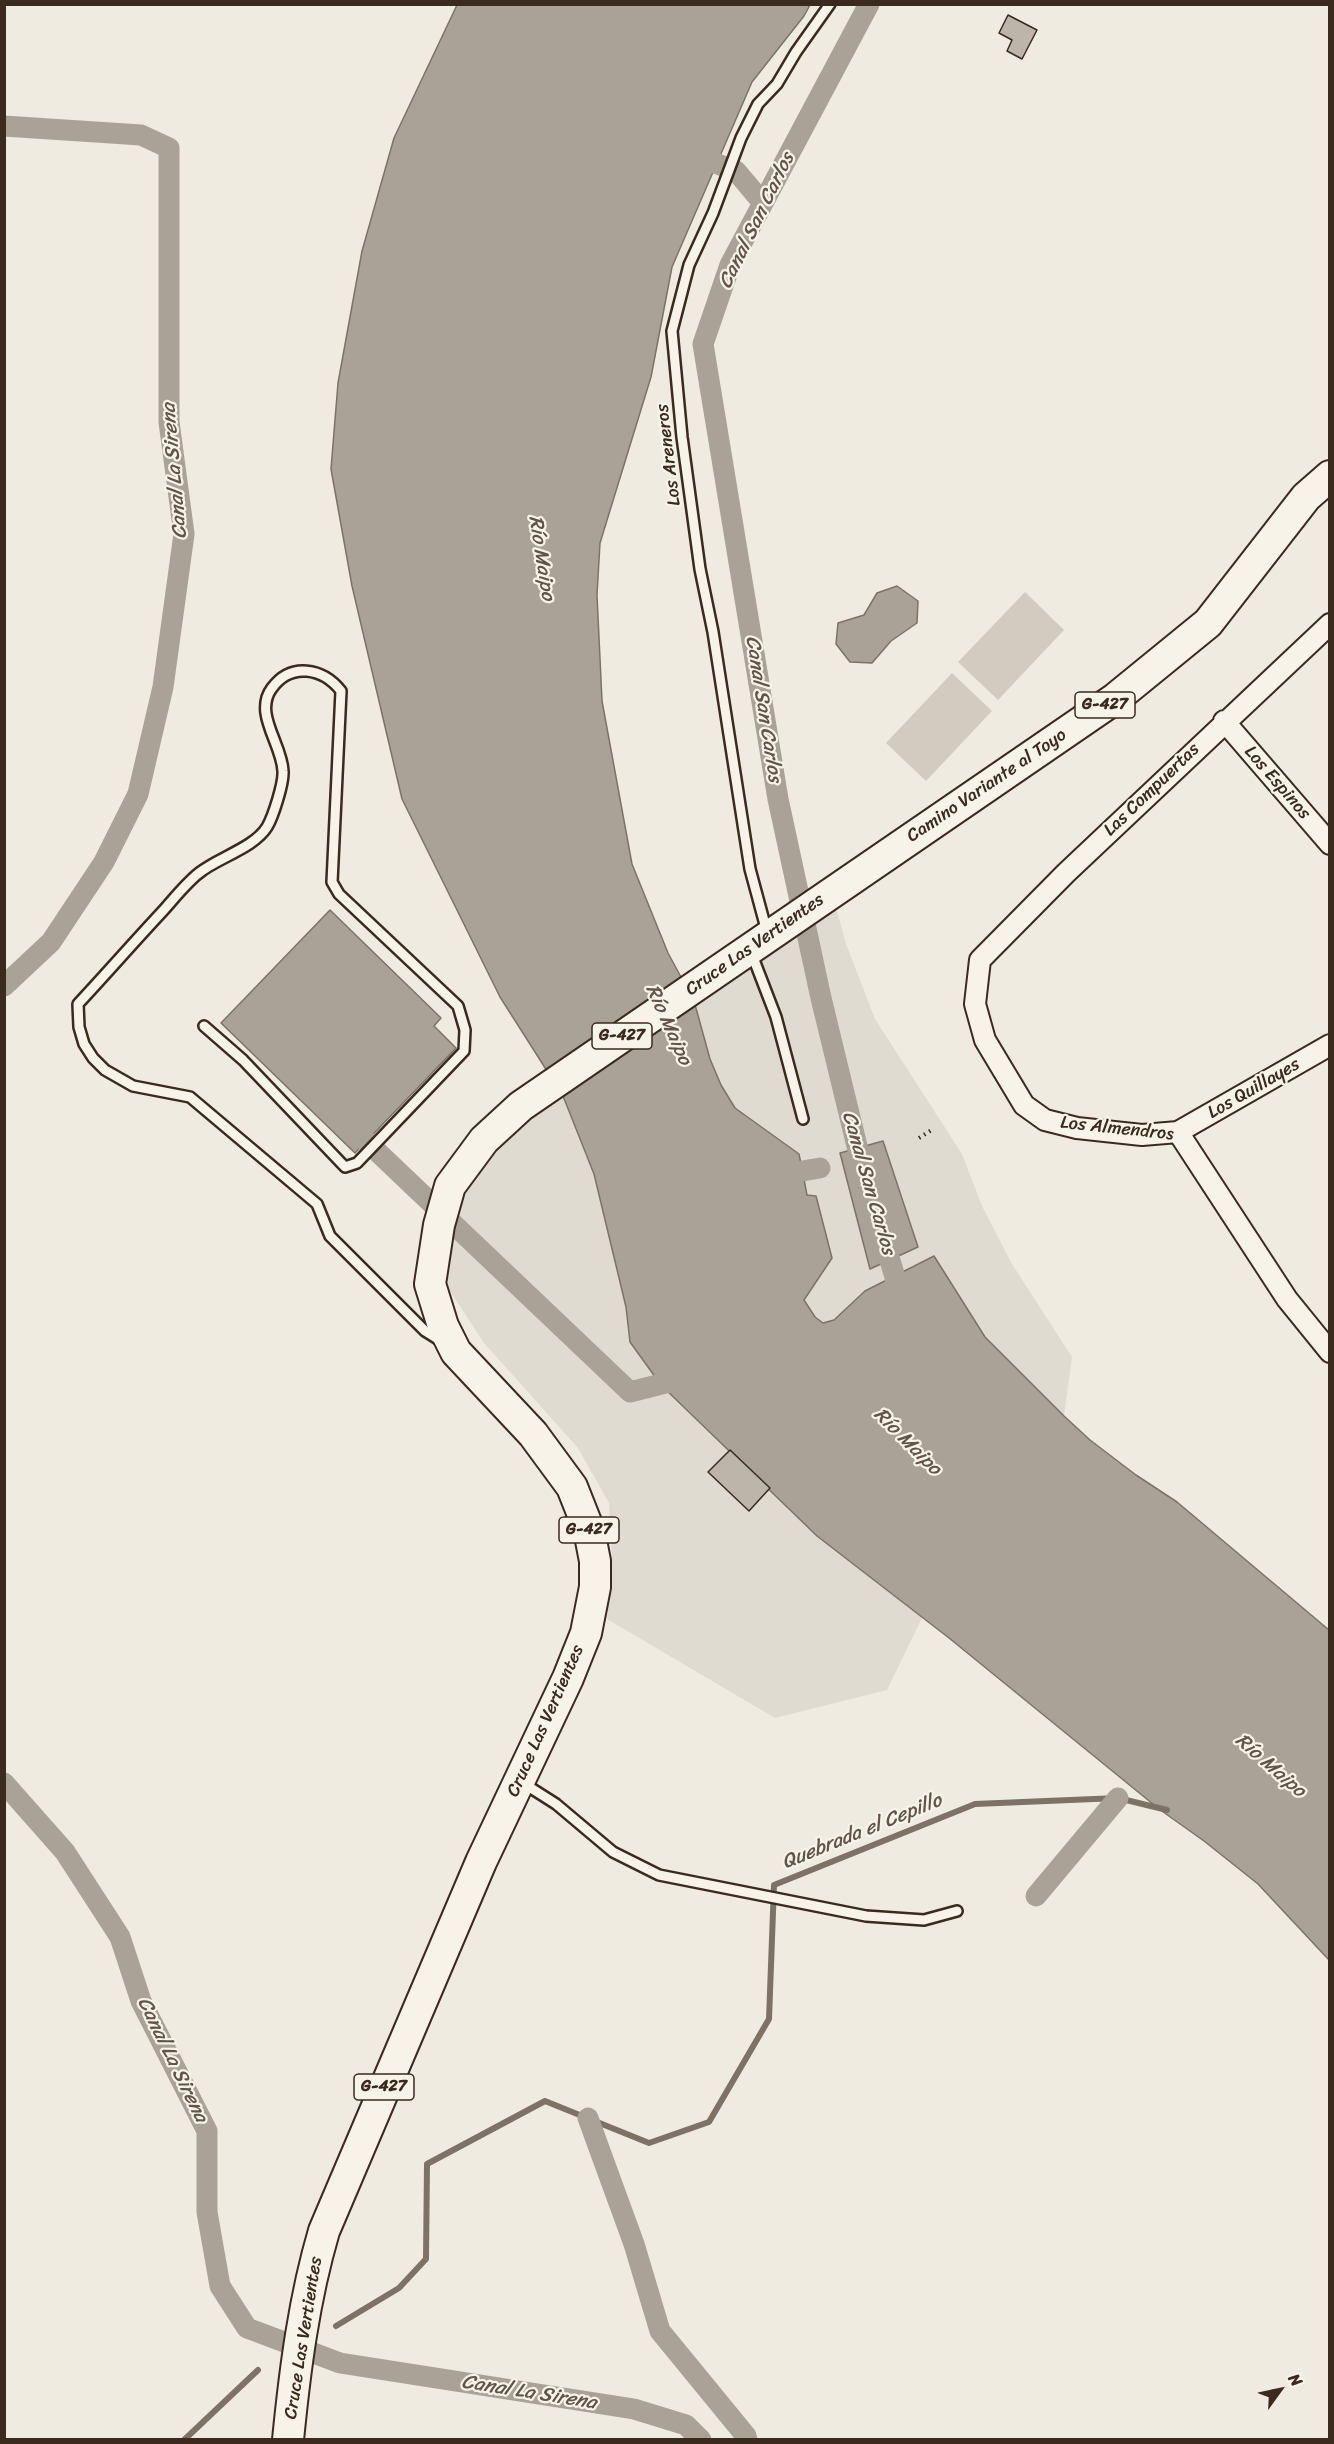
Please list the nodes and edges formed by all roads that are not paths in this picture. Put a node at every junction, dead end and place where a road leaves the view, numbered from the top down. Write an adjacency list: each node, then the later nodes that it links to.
1 (830, 4): 7 (lane, Los Areneros)
2 (1329, 476): 6 (main road, Camino Variante al Toyo / G-427)
3 (1329, 624): 4 (street, Las Compuertas)
4 (1224, 721): 5 (street, Los Espinos); 8 (street, Las Compuertas)
5 (1329, 844)
6 (840, 887): 7 (main road, Cruce Las Vertientes / G-427)
7 (764, 939): 11 (lane, Los Areneros); 13 (main road, Cruce Las Vertientes / G-427)
8 (980, 960): 12 (street, Los Almendros)
9 (204, 1026): 13 (lane)
10 (1329, 1045): 12 (street, Los Quillayes)
11 (803, 1119)
12 (1178, 1132): 14 (street, Los Almendros)
13 (456, 1352): 15 (main road, Cruce Las Vertientes / G-427)
14 (1329, 1352)
15 (519, 1780): 16 (lane); 17 (main road, Cruce Las Vertientes / G-427)
16 (957, 1911)
17 (288, 2439)

